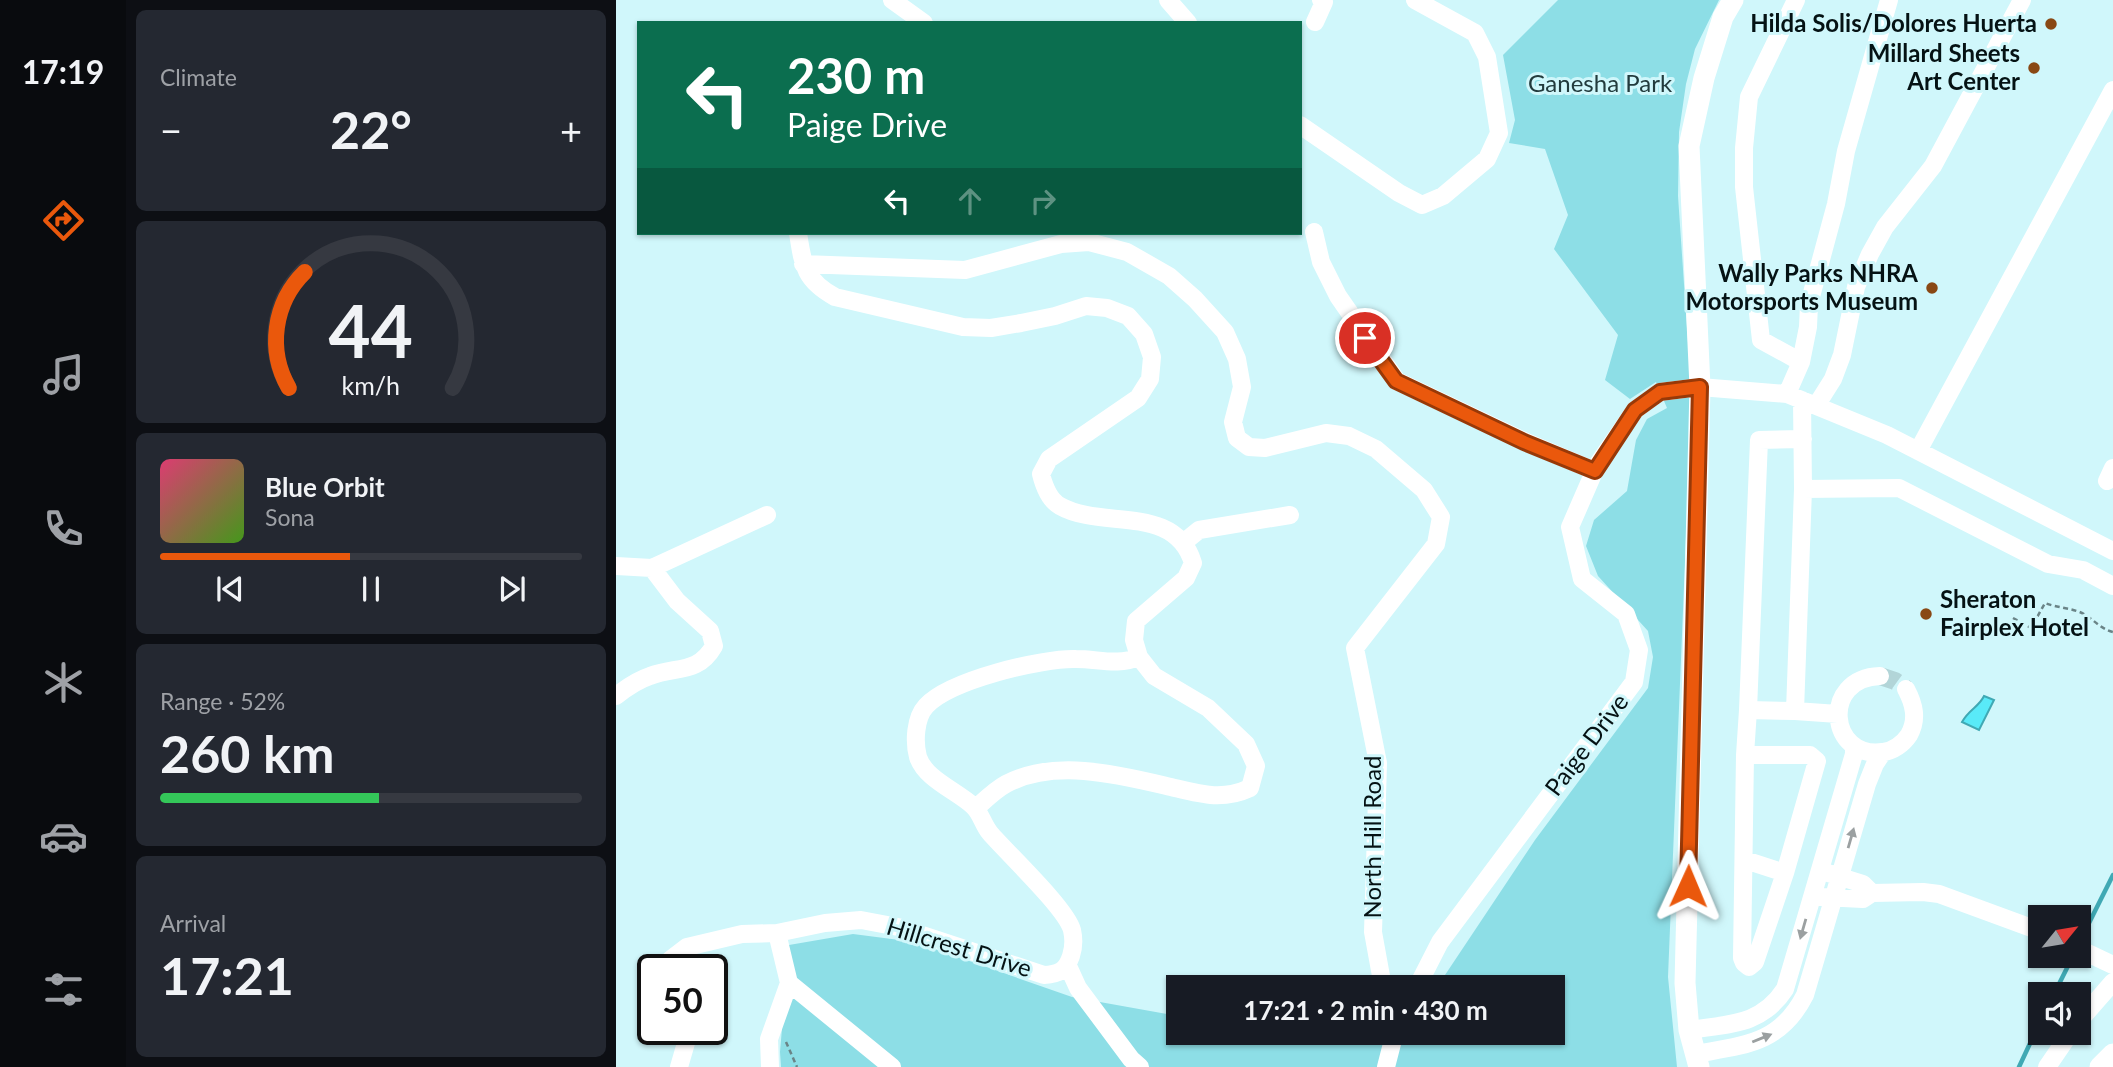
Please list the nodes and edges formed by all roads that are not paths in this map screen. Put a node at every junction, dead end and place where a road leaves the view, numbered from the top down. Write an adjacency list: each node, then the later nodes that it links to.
1 (892, 0): 9 (street)
2 (1168, 0): 10 (street)
3 (1321, 0): 11 (street)
4 (1415, 0): 13 (street)
5 (1733, 0): 18 (main road)
6 (1796, 0): 17 (street)
7 (2022, 0): 19 (street)
8 (1888, 1): 17 (street)
9 (921, 21)
10 (1186, 21)
11 (1315, 22)
12 (2113, 89): 21 (street)
13 (1302, 126)
14 (1314, 232): 22 (street)
15 (798, 235): 16 (street)
16 (803, 264): 26 (street); 56 (street, North Hill Road)
17 (1801, 362): 19 (street)
18 (1700, 387): 19 (street, Paige Drive); 22 (street, Paige Drive); 61 (main road)
19 (1802, 400): 20 (street); 21 (street, Paige Drive)
20 (1803, 439): 23 (street); 36 (street)
21 (1918, 451): 27 (street, Paige Drive)
22 (1595, 471): 57 (street, Paige Drive)
23 (1803, 489): 30 (street); 37 (street)
24 (1290, 514): 26 (street)
25 (767, 515): 29 (street)
26 (1183, 543): 32 (street)
27 (2105, 547): 30 (street)
28 (616, 566): 29 (street)
29 (652, 568): 35 (street)
30 (2082, 570): 31 (street)
31 (2113, 586)
32 (1139, 657): 42 (street); 42 (street)
33 (1880, 676): 38 (street)
34 (1906, 689): 40 (street)
35 (616, 696)
36 (1748, 710): 37 (street); 41 (street)
37 (1795, 711): 38 (street)
38 (1838, 714): 39 (street)
39 (1854, 746): 40 (street); 44 (street)
40 (1883, 752): 46 (street, one-way to 40)
41 (1745, 755): 43 (street); 45 (street)
42 (976, 808): 55 (street, Hillcrest Drive)
43 (1745, 860): 45 (street); 45 (street)
44 (1820, 871): 46 (street); 48 (street)
45 (1785, 873)
46 (1840, 877): 47 (street); 49 (street)
47 (1872, 893): 49 (street); 50 (street)
48 (1812, 896): 49 (street); 61 (street, one-way to 61)
49 (1833, 898): 66 (street, one-way to 49)
50 (2028, 927)
51 (777, 933): 52 (street, Hillcrest Drive); 55 (street, Hillcrest Drive); 59 (street)
52 (678, 954)
53 (2091, 955): 54 (street)
54 (2107, 962)
55 (1068, 966): 70 (street)
56 (1381, 975)
57 (1424, 975)
58 (2113, 982): 60 (street)
59 (789, 983): 68 (street); 69 (street)
60 (2091, 1007)
61 (1689, 1030): 66 (main road)
62 (685, 1045): 67 (street)
63 (1390, 1045): 71 (street)
64 (2062, 1045): 72 (street)
65 (2113, 1054): 73 (main road)
66 (1697, 1060)
67 (678, 1067)
68 (770, 1067)
69 (892, 1067)
70 (1140, 1067)
71 (1386, 1067)
72 (2048, 1067)
73 (2101, 1067)

